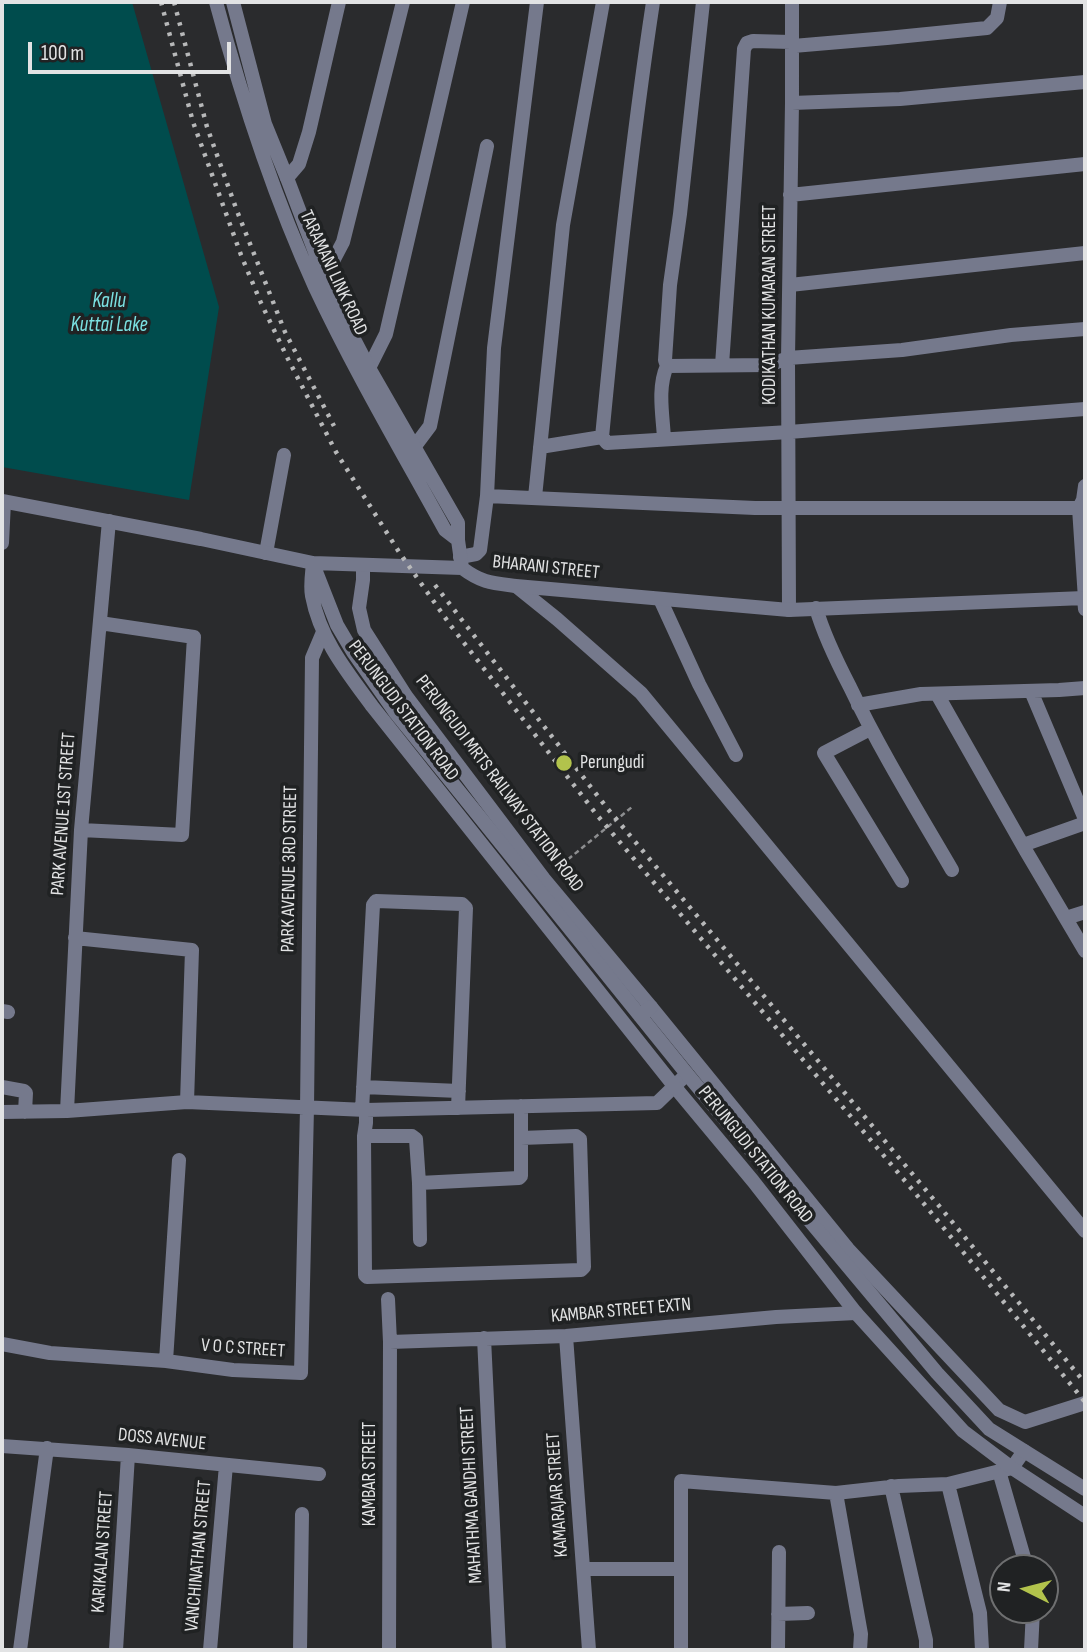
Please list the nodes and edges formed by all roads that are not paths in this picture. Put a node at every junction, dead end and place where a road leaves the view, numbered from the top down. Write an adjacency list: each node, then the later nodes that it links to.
1 (216, 2): 41 (street, TARAMANI LINK ROAD)
2 (233, 2): 17 (street, TARAMANI LINK ROAD)
3 (339, 2): 17 (street)
4 (403, 2): 20 (street)
5 (463, 2): 26 (street)
6 (537, 2): 35 (street)
7 (603, 2): 32 (street)
8 (653, 2): 29 (street)
9 (703, 2): 25 (street)
10 (792, 2): 12 (street, KODIKATHAN KUMARAN STREET)
11 (1004, 2): 12 (street)
12 (792, 44): 14 (street, KODIKATHAN KUMARAN STREET); 24 (street)
13 (1085, 82): 14 (street)
14 (792, 103): 18 (street, KODIKATHAN KUMARAN STREET)
15 (487, 146): 31 (street)
16 (1085, 164): 18 (street)
17 (287, 178): 20 (street, TARAMANI LINK ROAD)
18 (790, 195): 21 (street, KODIKATHAN KUMARAN STREET)
19 (1085, 253): 21 (street)
20 (321, 268): 26 (street, TARAMANI LINK ROAD)
21 (790, 285): 23 (street, KODIKATHAN KUMARAN STREET)
22 (1085, 329): 23 (street)
23 (788, 358): 24 (street); 28 (street, KODIKATHAN KUMARAN STREET)
24 (722, 365): 25 (street)
25 (667, 366): 30 (street)
26 (369, 368): 31 (street, TARAMANI LINK ROAD)
27 (1085, 410): 28 (street)
28 (789, 432): 30 (street); 38 (street, KODIKATHAN KUMARAN STREET)
29 (602, 437): 30 (street); 32 (street)
30 (664, 439)
31 (415, 446): 41 (street, TARAMANI LINK ROAD)
32 (540, 447): 36 (street)
33 (284, 455): 43 (street)
34 (1085, 486): 39 (street)
35 (487, 496): 36 (street); 44 (street)
36 (535, 497): 38 (street)
37 (3, 501): 40 (street, BHARANI STREET); 42 (street)
38 (789, 507): 39 (street); 51 (street, KODIKATHAN KUMARAN STREET)
39 (1079, 508): 49 (street)
40 (109, 521): 43 (street, BHARANI STREET); 52 (street, PARK AVENUE 1ST STREET)
41 (458, 540): 44 (street, TARAMANI LINK ROAD)
42 (2, 543)
43 (266, 553): 45 (street, BHARANI STREET)
44 (461, 562): 46 (street, BHARANI STREET); 47 (street, BHARANI STREET)
45 (313, 563): 46 (street, BHARANI STREET); 53 (street, PERUNGUDI STATION ROAD); 69 (street, PERUNGUDI STATION ROAD)
46 (363, 566): 69 (street, PERUNGUDI MRTS RAILWAY STATION ROAD)
47 (516, 586): 48 (street, BHARANI STREET); 87 (street)
48 (660, 599): 51 (street, BHARANI STREET); 59 (street)
49 (1085, 602): 50 (street, BHARANI STREET)
50 (816, 608): 51 (street, BHARANI STREET); 57 (street)
51 (789, 610)
52 (100, 623): 61 (street, PARK AVENUE 1ST STREET); 61 (street)
53 (323, 632): 71 (street, PERUNGUDI STATION ROAD); 77 (street, PARK AVENUE 3RD STREET)
54 (1085, 688): 55 (street)
55 (1031, 691): 56 (street); 60 (street)
56 (937, 694): 57 (street); 62 (street)
57 (859, 705): 58 (street)
58 (870, 729): 63 (street); 64 (street)
59 (736, 755)
60 (1085, 821): 62 (street)
61 (81, 830): 67 (street, PARK AVENUE 1ST STREET)
62 (1023, 845): 66 (street)
63 (952, 870)
64 (902, 881)
65 (1085, 912): 66 (street)
66 (1066, 918): 68 (street)
67 (75, 938): 75 (street); 80 (street, PARK AVENUE 1ST STREET)
68 (1085, 951)
69 (645, 1011): 70 (street, PERUNGUDI STATION ROAD); 97 (street)
70 (687, 1074): 71 (street); 98 (street, PERUNGUDI STATION ROAD)
71 (674, 1086): 76 (street); 90 (street, PERUNGUDI STATION ROAD)
72 (2, 1087): 82 (street)
73 (363, 1087): 74 (street); 74 (street); 79 (street)
74 (459, 1091): 78 (street)
75 (187, 1102): 77 (street); 80 (street)
76 (521, 1106): 78 (street); 84 (street)
77 (307, 1108): 79 (street); 95 (street, V O C STREET)
78 (457, 1108): 79 (street)
79 (364, 1110): 83 (street)
80 (66, 1111): 82 (street)
81 (2, 1112): 82 (street)
82 (25, 1112)
83 (364, 1136): 84 (street); 86 (street)
84 (521, 1138): 86 (street)
85 (179, 1160): 95 (street)
86 (419, 1184): 88 (street)
87 (1085, 1231)
88 (420, 1240)
89 (388, 1298): 93 (street, KAMBAR STREET)
90 (856, 1313): 91 (street, KAMBAR STREET EXTN); 104 (street, PERUNGUDI STATION ROAD)
91 (566, 1336): 92 (street, KAMBAR STREET EXTN); 114 (street, KAMARAJAR STREET)
92 (484, 1338): 93 (street, KAMBAR STREET EXTN); 124 (street, MAHATHMA GANDHI STREET)
93 (390, 1342): 123 (street, KAMBAR STREET)
94 (2, 1344): 95 (street, V O C STREET)
95 (166, 1361)
96 (1085, 1404): 97 (street)
97 (999, 1410): 98 (street)
98 (989, 1429): 101 (street, PERUNGUDI STATION ROAD)
99 (2, 1446): 100 (street, DOSS AVENUE)
100 (47, 1448): 102 (street, DOSS AVENUE); 119 (street)
101 (1024, 1451): 104 (street); 108 (street, PERUNGUDI STATION ROAD)
102 (128, 1455): 103 (street, DOSS AVENUE); 120 (street, KARIKALAN STREET)
103 (226, 1465): 105 (street, DOSS AVENUE); 121 (street, VANCHINATHAN STREET)
104 (1005, 1470): 106 (street); 111 (street, PERUNGUDI STATION ROAD); 113 (street)
105 (319, 1474)
106 (948, 1484): 107 (street); 130 (street)
107 (891, 1486): 109 (street); 129 (street)
108 (1085, 1489)
109 (836, 1493): 115 (street); 128 (street)
110 (302, 1514): 122 (street)
111 (1085, 1516)
112 (779, 1552): 117 (street)
113 (1024, 1554)
114 (583, 1569): 115 (street); 125 (street, KAMARAJAR STREET)
115 (681, 1569): 126 (street)
116 (808, 1613): 117 (street)
117 (778, 1614): 127 (street)
118 (1032, 1624): 131 (street)
119 (20, 1650)
120 (116, 1650)
121 (210, 1650)
122 (300, 1650)
123 (389, 1650)
124 (499, 1650)
125 (589, 1650)
126 (681, 1650)
127 (778, 1650)
128 (860, 1650)
129 (926, 1650)
130 (982, 1650)
131 (1031, 1650)

